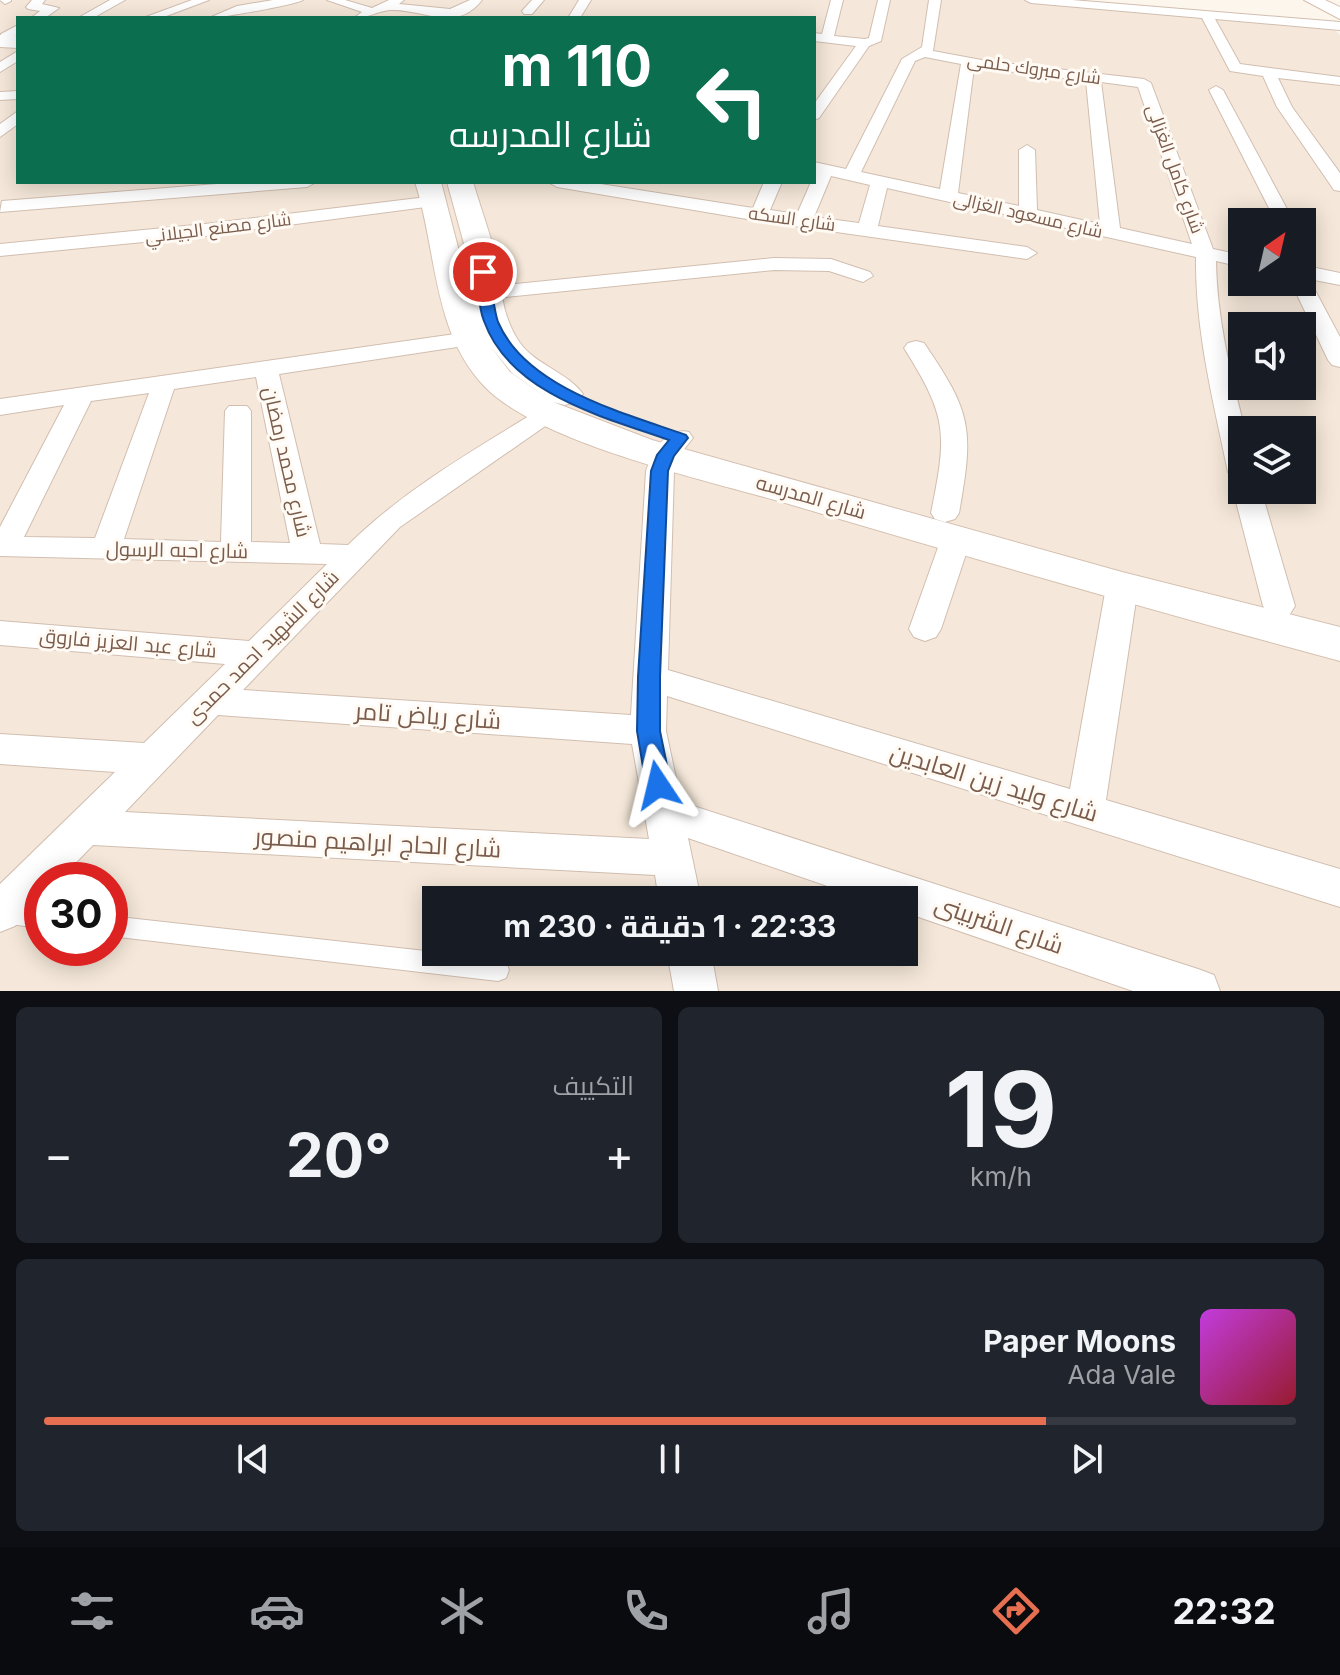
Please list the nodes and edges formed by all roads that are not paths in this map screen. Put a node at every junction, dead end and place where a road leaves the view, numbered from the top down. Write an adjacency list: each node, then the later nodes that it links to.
1 (119, 0): 18 (street)
2 (203, 0): 19 (street)
3 (476, 0): 16 (street)
4 (538, 0): 14 (street)
5 (837, 0): 26 (street)
6 (884, 0): 29 (street)
7 (935, 0): 30 (street)
8 (1031, 0): 24 (street)
9 (1312, 0): 17 (street)
10 (339, 1): 15 (street)
11 (241, 2): 13 (street); 20 (street)
12 (392, 3): 15 (street); 16 (street)
13 (298, 5): 21 (street)
14 (528, 11)
15 (373, 12): 22 (street)
16 (450, 13): 23 (street)
17 (1340, 14)
18 (88, 16)
19 (155, 16)
20 (218, 16)
21 (273, 16)
22 (364, 16)
23 (442, 16)
24 (1207, 16): 27 (street); 32 (street)
25 (816, 22): 26 (street)
26 (831, 23): 28 (street)
27 (1340, 26)
28 (818, 39): 29 (street)
29 (865, 43): 37 (street)
30 (925, 53): 31 (street, شارع مبروك حلمى); 42 (street)
31 (968, 61): 33 (street, شارع مبروك حلمى); 57 (street)
32 (1269, 73): 34 (street); 49 (street)
33 (1093, 77): 35 (street, شارع مبروك حلمى); 61 (street)
34 (1340, 81)
35 (1144, 83): 64 (street, شارع كامل الغزالى)
36 (1216, 90): 54 (street)
37 (816, 112)
38 (16, 118): 39 (street)
39 (0, 132)
40 (1027, 150): 56 (street)
41 (820, 168): 42 (street, شارع مسعود الغزالى)
42 (851, 175): 43 (street, شارع مسعود الغزالى)
43 (880, 182): 57 (street, شارع مسعود الغزالى); 60 (street)
44 (283, 184): 53 (street)
45 (569, 184): 52 (street, شارع السكه)
46 (703, 184): 52 (street)
47 (772, 184): 55 (street)
48 (815, 184): 58 (street)
49 (1340, 186)
50 (441, 188): 62 (street, شارع مصنع الجيلاني); 69 (street, شارع المدرسه)
51 (18, 190): 53 (street)
52 (693, 205): 55 (street, شارع السكه)
53 (1, 208)
54 (1278, 208)
55 (759, 215): 58 (street, شارع السكه)
56 (1028, 215): 59 (street, شارع مسعود الغزالى); 61 (street, شارع مسعود الغزالى)
57 (953, 216): 59 (street, شارع السكه); 59 (street, شارع مسعود الغزالى); 60 (street, شارع السكه)
58 (803, 221): 60 (street, شارع السكه)
59 (994, 228): 63 (street, شارع السكه)
60 (867, 230)
61 (1111, 234): 64 (street, شارع مسعود الغزالى)
62 (0, 250)
63 (1027, 253)
64 (1206, 256): 65 (street, شارع مسعود الغزالى); 80 (street, شارع كامل الغزالى)
65 (1228, 259)
66 (1316, 273): 68 (street)
67 (863, 276): 69 (street)
68 (1340, 279)
69 (470, 295): 71 (street, شارع المدرسه); 81 (street, شارع المدرسه)
70 (1314, 296): 73 (street)
71 (469, 339): 74 (street); 79 (street, شارع المدرسه)
72 (916, 348): 83 (street)
73 (1340, 360)
74 (266, 370): 75 (street); 87 (street, شارع محمد رمضان)
75 (164, 384): 76 (street); 85 (street)
76 (82, 395): 77 (street); 84 (street)
77 (0, 407)
78 (238, 411): 86 (street)
79 (551, 413): 81 (street, شارع المدرسه); 88 (street, شارع الشهيد احمد حمدى)
80 (1229, 416)
81 (672, 447): 83 (street, شارع المدرسه); 96 (street)
82 (1251, 504): 90 (street)
83 (950, 526): 89 (street, شارع المدرسه); 90 (street, شارع المدرسه); 92 (street)
84 (2, 546): 85 (street, شارع احبه الرسول)
85 (106, 549): 86 (street, شارع احبه الرسول)
86 (236, 552): 87 (street, شارع احبه الرسول)
87 (307, 554): 88 (street, شارع احبه الرسول)
88 (354, 555): 95 (street, شارع الشهيد احمد حمدى)
89 (1122, 587): 94 (street, شارع المدرسه); 101 (street)
90 (1279, 606): 91 (street, شارع المدرسه)
91 (1340, 619)
92 (925, 629)
93 (0, 633): 95 (street, شارع عبد العزيز فاروق)
94 (1340, 644)
95 (255, 654): 97 (street, شارع الشهيد احمد حمدى)
96 (649, 677): 98 (street); 101 (street, شارع وليد زين العابدين)
97 (209, 701): 98 (street, شارع رياض تامر); 100 (street, شارع الشهيد احمد حمدى)
98 (648, 731): 102 (street)
99 (0, 749): 100 (street)
100 (152, 759): 103 (street, شارع الشهيد احمد حمدى)
101 (1085, 810): 106 (street, شارع وليد زين العابدين)
102 (663, 813): 104 (street); 113 (street, شارع الشربينى)
103 (83, 827): 104 (street, شارع الحاج ابراهيم منصور); 107 (street, شارع الشهيد احمد حمدى)
104 (672, 858): 105 (street)
105 (677, 886)
106 (1340, 888)
107 (0, 913): 108 (lane)
108 (24, 916)
109 (128, 928): 111 (lane)
110 (692, 966): 112 (street)
111 (498, 970)
112 (696, 991)
113 (1198, 991)

